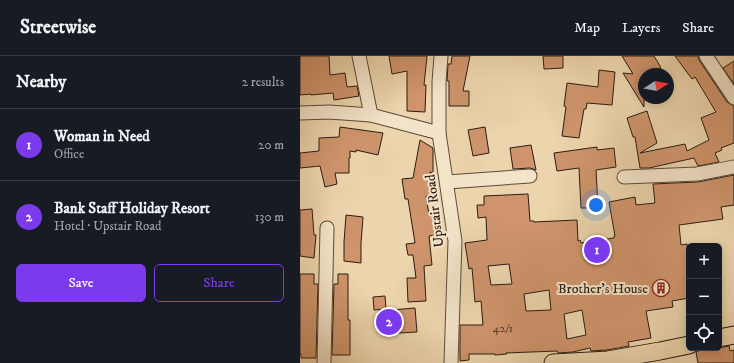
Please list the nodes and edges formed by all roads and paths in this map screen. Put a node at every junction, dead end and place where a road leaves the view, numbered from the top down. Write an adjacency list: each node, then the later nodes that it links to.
1 (359, 56): 6 (street)
2 (441, 56): 7 (street, Upstair Road)
3 (706, 56): 4 (street)
4 (734, 98)
5 (300, 113): 6 (street)
6 (371, 115): 7 (street)
7 (440, 133): 11 (street, Upstair Road)
8 (734, 167): 10 (street)
9 (530, 176): 11 (street)
10 (624, 177)
11 (447, 182): 18 (street, Upstair Road)
12 (327, 228): 17 (street)
13 (734, 335): 14 (main road)
14 (722, 337)
15 (686, 346): 16 (main road)
16 (661, 357): 19 (main road)
17 (324, 363)
18 (451, 363)
19 (553, 363)

